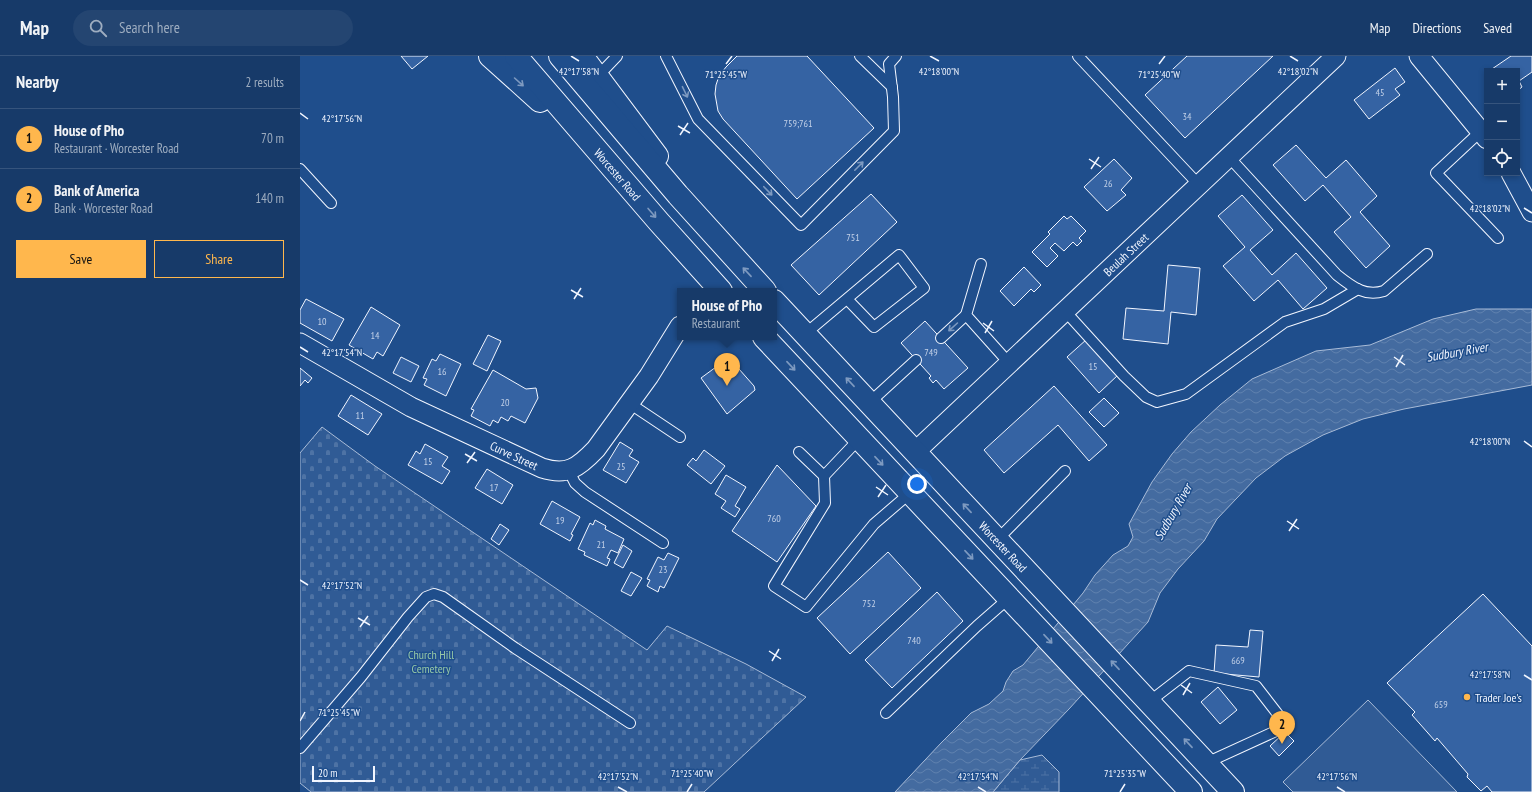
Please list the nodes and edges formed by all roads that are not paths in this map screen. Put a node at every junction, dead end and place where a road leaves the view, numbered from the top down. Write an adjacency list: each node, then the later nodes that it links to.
1 (490, 56): 16 (main road, one-way to 16)
2 (516, 56): 16 (main road, Worcester Road)
3 (560, 56): 12 (main road)
4 (582, 56): 12 (main road)
5 (617, 56): 12 (lane)
6 (668, 56): 13 (lane, one-way to 13)
7 (860, 56): 13 (lane)
8 (896, 56): 13 (lane)
9 (1078, 56): 19 (lane)
10 (1336, 56): 15 (street, Beulah Street)
11 (1419, 56): 14 (street)
12 (592, 82): 26 (main road, one-way to 12)
13 (892, 87)
14 (1484, 135): 22 (lane)
15 (1229, 157): 19 (street, Beulah Street); 27 (lane)
16 (610, 165): 25 (main road, Worcester Road, one-way to 25)
17 (300, 169): 20 (lane)
18 (1513, 176): 21 (street)
19 (1199, 185): 30 (street, Beulah Street)
20 (331, 203)
21 (1532, 212)
22 (1498, 238)
23 (1427, 254): 27 (lane)
24 (981, 264): 31 (lane)
25 (712, 288)
26 (762, 288)
27 (1358, 289): 30 (lane)
28 (847, 299): 28 (lane); 33 (lane)
29 (777, 304): 33 (main road, Worcester Road)
30 (1065, 311): 38 (street, Beulah Street)
31 (966, 315): 34 (lane, one-way to 34); 38 (lane)
32 (677, 331): 39 (street)
33 (805, 334): 40 (main road, Worcester Road, one-way to 33)
34 (941, 338)
35 (767, 340): 42 (main road, one-way to 42)
36 (300, 343): 46 (street, Curve Street)
37 (916, 360): 40 (lane)
38 (1009, 363): 44 (street, Beulah Street)
39 (629, 403): 41 (lane); 46 (street)
40 (869, 403): 44 (main road, Worcester Road)
41 (680, 437)
42 (860, 439): 47 (lane); 48 (main road, one-way to 48)
43 (799, 452): 47 (lane)
44 (915, 452): 49 (main road, Worcester Road, one-way to 44)
45 (1066, 470): 49 (lane)
46 (569, 471): 50 (lane)
47 (824, 476): 48 (lane)
48 (910, 493): 51 (main road, one-way to 51)
49 (997, 540): 52 (main road, Worcester Road, one-way to 49)
50 (663, 543)
51 (1015, 604): 53 (lane); 57 (main road, one-way to 57)
52 (1145, 698): 56 (main road, Worcester Road, one-way to 52); 56 (lane)
53 (886, 713)
54 (630, 723): 55 (lane)
55 (300, 748)
56 (1206, 763): 58 (main road, Worcester Road)
57 (1191, 792)
58 (1233, 792)

